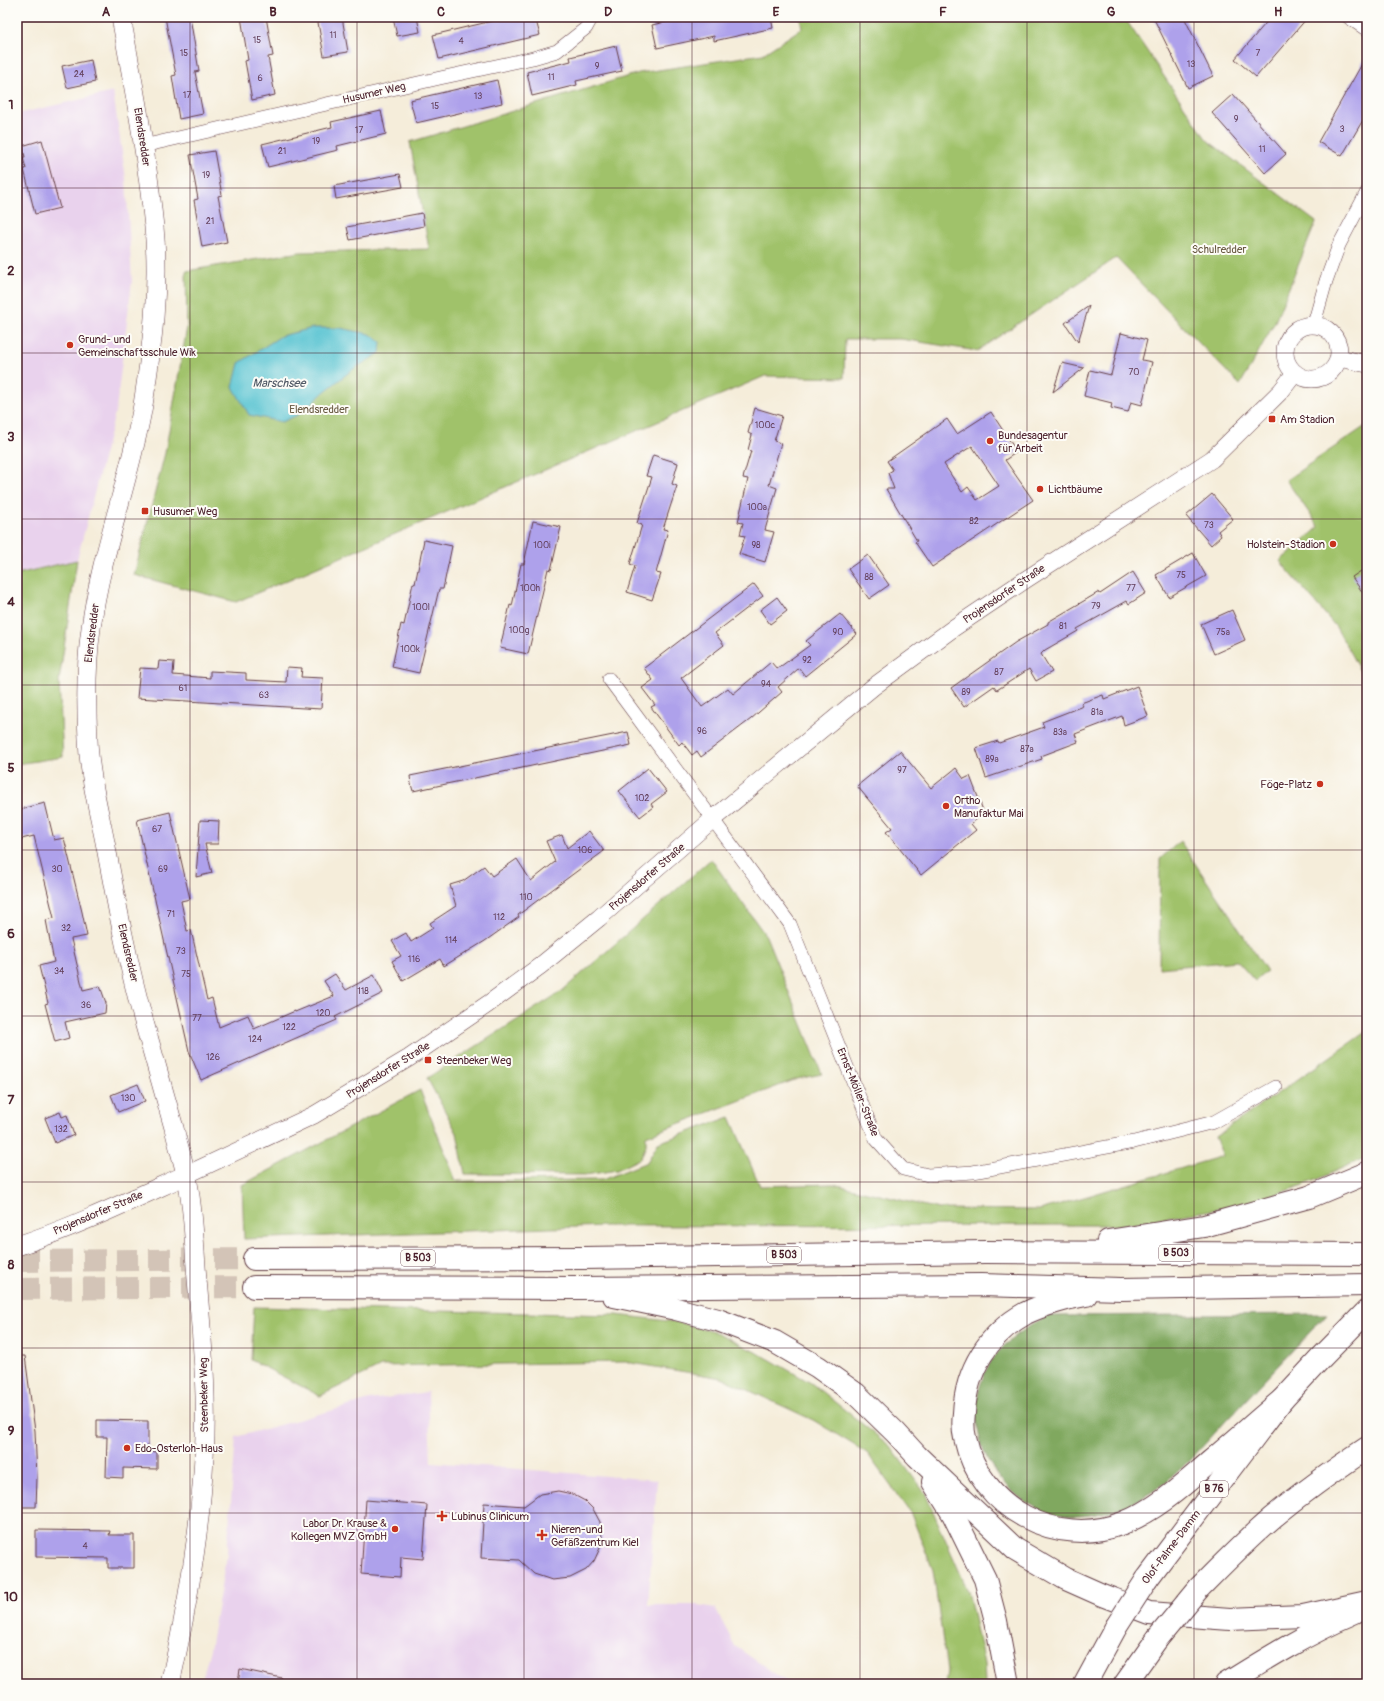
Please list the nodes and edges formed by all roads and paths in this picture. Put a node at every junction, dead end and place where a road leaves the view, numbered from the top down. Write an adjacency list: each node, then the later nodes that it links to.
1 (121, 17): 5 (main road, Elendsredder)
2 (592, 17): 5 (street, Husumer Weg)
3 (1348, 17): 4 (street)
4 (1367, 30)
5 (143, 146): 15 (main road, Elendsredder)
6 (1367, 192): 7 (street)
7 (1314, 324): 8 (street); 10 (street)
8 (1339, 358): 9 (street); 10 (street)
9 (1367, 364)
10 (1294, 373): 12 (street, Projensdorfer Straße)
11 (609, 679): 12 (street)
12 (713, 819): 13 (street, Ernst-Möller-Straße); 15 (street, Projensdorfer Straße)
13 (1276, 1087)
14 (1367, 1173): 17 (highway)
15 (186, 1175): 16 (main road, Projensdorfer Straße); 30 (main road, Steenbeker Weg)
16 (17, 1246)
17 (985, 1252): 18 (highway, B 503); 19 (highway, B 503)
18 (1367, 1254)
19 (254, 1259)
20 (1367, 1285): 23 (highway)
21 (254, 1287): 22 (highway)
22 (580, 1288): 23 (highway); 27 (highway)
23 (1121, 1288): 25 (highway)
24 (1367, 1312): 25 (highway, Olof-Palme-Damm / B 76)
25 (1282, 1400): 32 (highway, Olof-Palme-Damm / B 76, bridge)
26 (1367, 1448): 33 (highway, bridge)
27 (917, 1456): 28 (highway); 31 (highway)
28 (1367, 1602)
29 (1367, 1608): 34 (highway)
30 (170, 1684)
31 (1008, 1684)
32 (1085, 1684)
33 (1125, 1684)
34 (1226, 1684)

